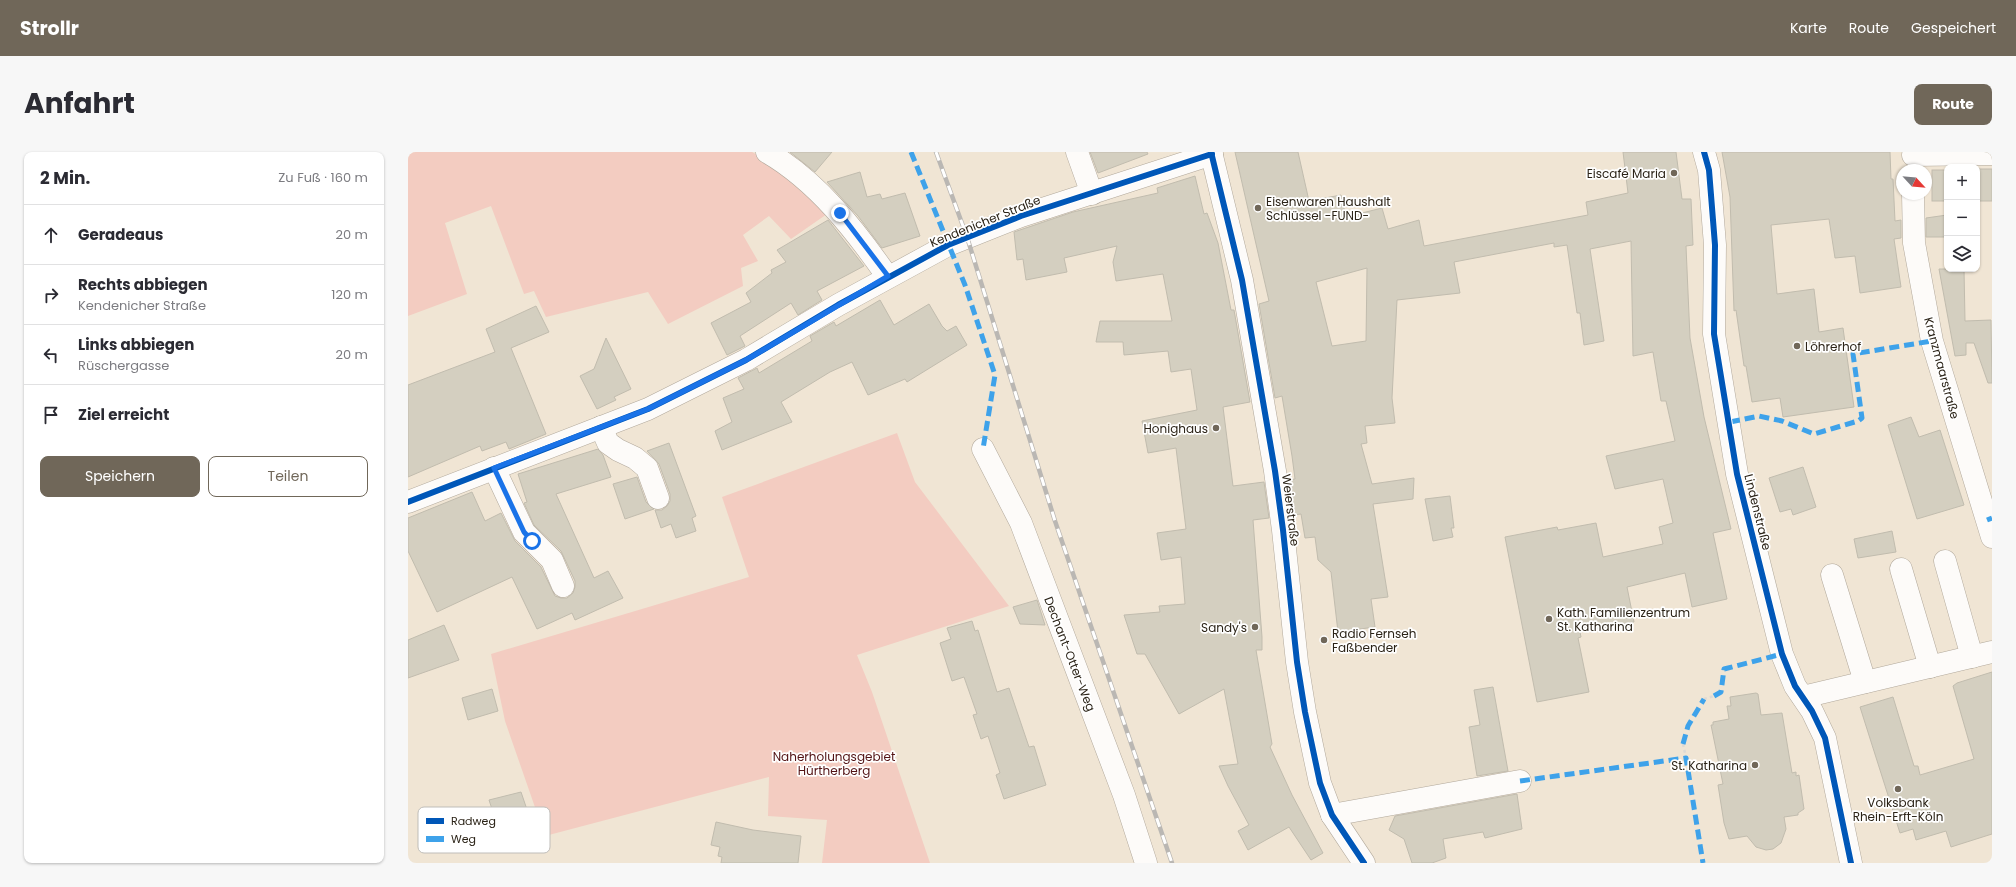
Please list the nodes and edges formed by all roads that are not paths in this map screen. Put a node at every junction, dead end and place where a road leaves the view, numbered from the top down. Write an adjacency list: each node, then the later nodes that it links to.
1 (767, 152): 9 (street)
2 (1077, 152): 7 (street)
3 (1704, 152): 23 (street, Lindenstraße)
4 (1212, 153): 7 (street, Kendenicher Straße); 25 (street, Weierstraße)
5 (1992, 154): 6 (street)
6 (1913, 159)
7 (1092, 194): 9 (street, Kendenicher Straße)
8 (1913, 200): 15 (street, Kranzmaarstraße)
9 (888, 276): 10 (street, Kendenicher Straße)
10 (601, 427): 12 (street, Kendenicher Straße); 13 (street)
11 (983, 449): 26 (street, Dechant-Otter-Weg)
12 (494, 468): 14 (street, Kendenicher Straße); 19 (street)
13 (658, 498)
14 (408, 502)
15 (1992, 537)
16 (1945, 561): 20 (street)
17 (1901, 569): 21 (street)
18 (1832, 575): 22 (street)
19 (562, 586)
20 (1982, 654): 21 (street)
21 (1930, 667): 22 (street)
22 (1865, 682): 23 (street)
23 (1803, 697): 28 (street, Lindenstraße)
24 (1520, 781): 25 (street)
25 (1332, 815): 27 (street, Weierstraße)
26 (1146, 863)
27 (1364, 863)
28 (1852, 863)

